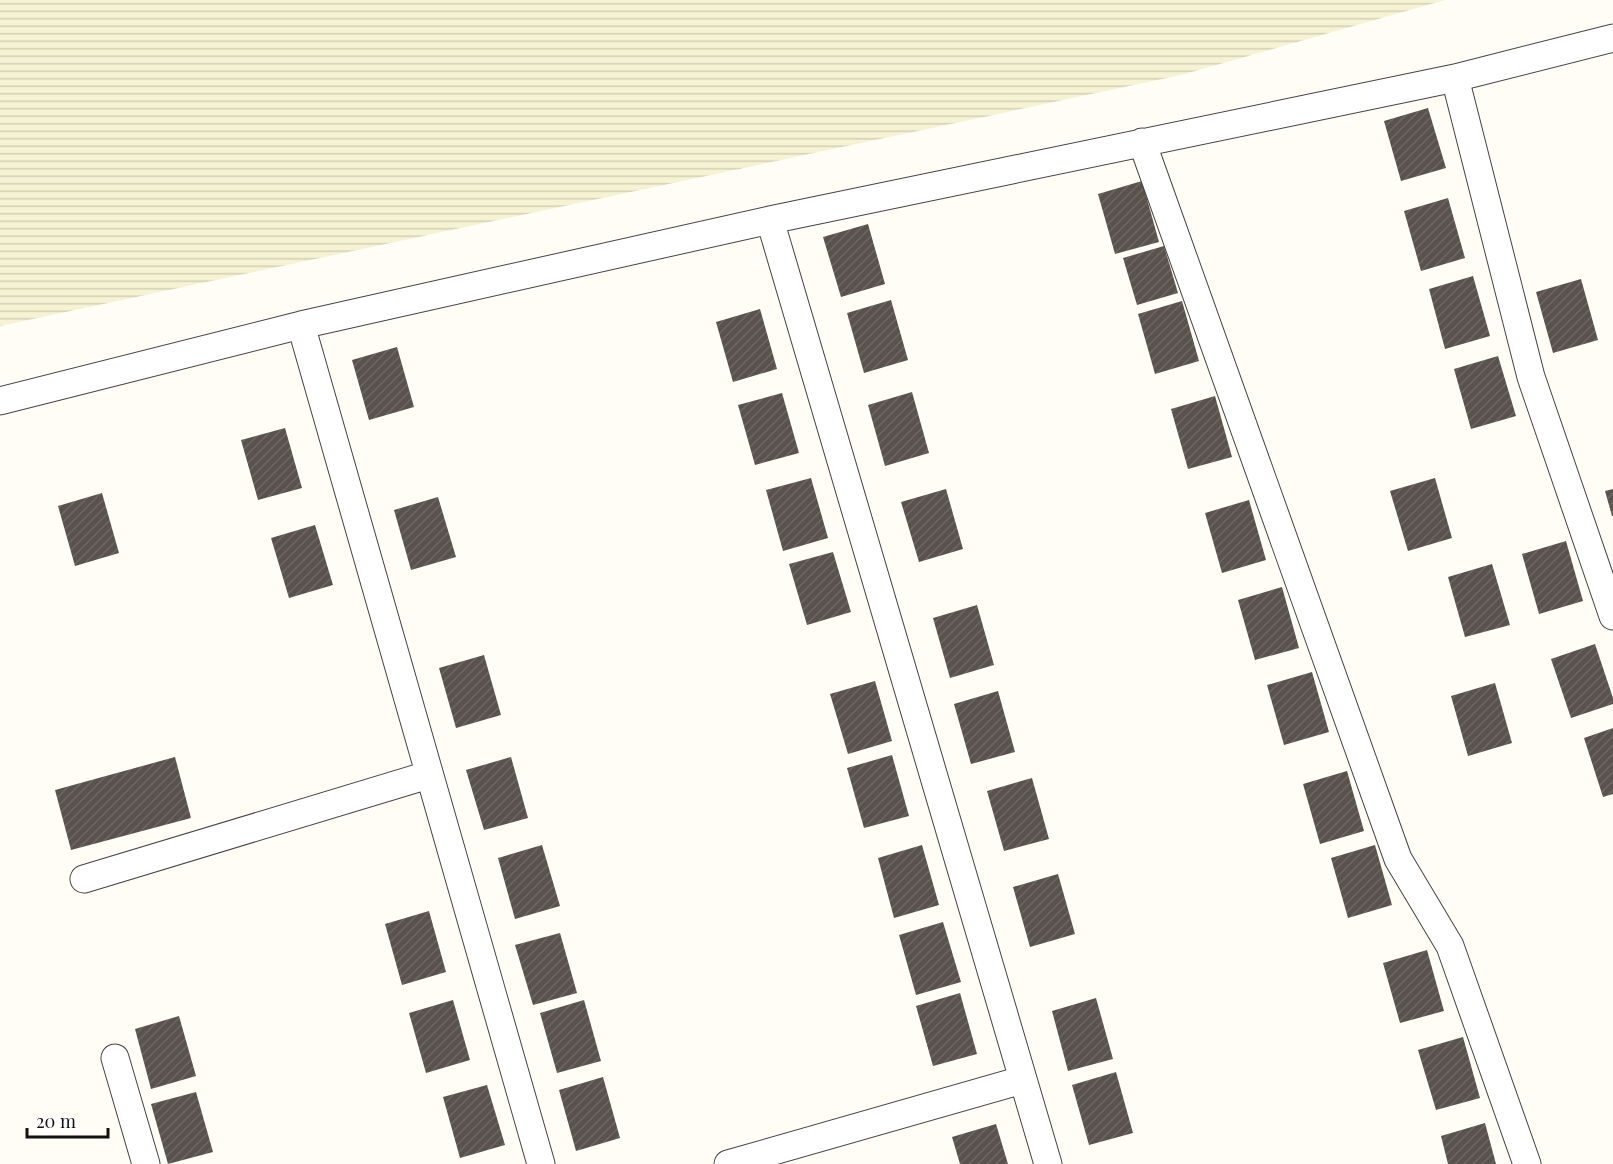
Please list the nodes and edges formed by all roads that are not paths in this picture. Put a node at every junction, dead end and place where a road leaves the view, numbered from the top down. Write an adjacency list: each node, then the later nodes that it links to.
1 (1613, 38): 2 (street)
2 (1455, 78): 3 (street); 7 (street)
3 (1142, 142): 4 (street); 16 (street)
4 (770, 220): 5 (street); 11 (street)
5 (301, 326): 6 (street); 8 (street)
6 (0, 401)
7 (1613, 616)
8 (428, 775): 9 (street); 13 (street)
9 (84, 879)
10 (115, 1058): 12 (street)
11 (1022, 1080): 14 (street); 15 (street)
12 (146, 1164)
13 (541, 1164)
14 (728, 1164)
15 (1048, 1164)
16 (1527, 1164)

